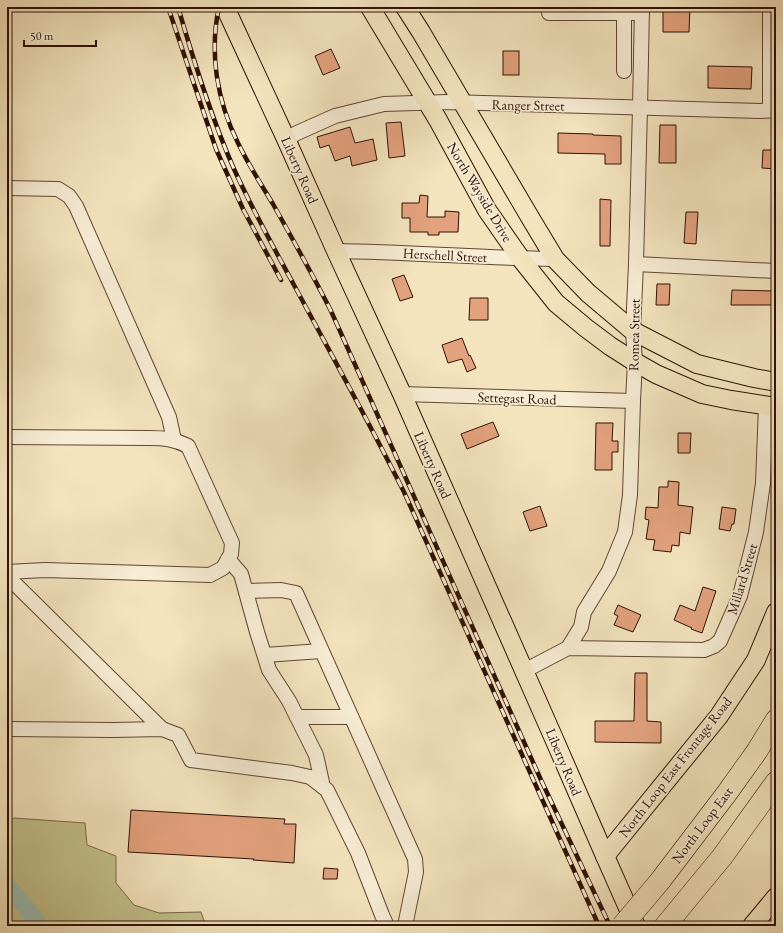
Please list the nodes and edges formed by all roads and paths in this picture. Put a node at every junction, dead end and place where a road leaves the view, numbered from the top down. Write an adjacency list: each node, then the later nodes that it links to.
1 (225, 7): 13 (main road, Liberty Road)
2 (370, 7): 9 (main road, North Wayside Drive)
3 (405, 7): 10 (main road, North Wayside Drive)
4 (770, 7): 12 (street)
5 (642, 10): 7 (street); 11 (street, Romea Street)
6 (549, 13): 7 (street)
7 (624, 13): 8 (street)
8 (624, 71)
9 (427, 103): 10 (street, Ranger Street); 13 (street, Ranger Street); 16 (main road, North Wayside Drive)
10 (463, 103): 11 (street, Ranger Street); 17 (main road, North Wayside Drive)
11 (640, 108): 12 (street, Ranger Street); 18 (street, Romea Street)
12 (773, 110)
13 (286, 139): 15 (main road, Liberty Road)
14 (7, 188): 27 (street)
15 (336, 251): 16 (street, Herschell Street); 23 (main road, Liberty Road)
16 (521, 259): 17 (street, Herschell Street); 21 (main road, North Wayside Drive)
17 (555, 259): 20 (main road, North Wayside Drive)
18 (636, 264): 19 (street); 20 (street, Romea Street)
19 (776, 271)
20 (634, 331): 21 (street, Romea Street); 22 (main road, North Wayside Drive)
21 (635, 362): 24 (street, Romea Street); 25 (main road, North Wayside Drive)
22 (776, 382)
23 (402, 394): 24 (street, Settegast Road); 36 (main road, Liberty Road)
24 (633, 401): 33 (street, Romea Street)
25 (771, 406): 33 (street, Millard Street)
26 (7, 437): 27 (street)
27 (174, 440): 28 (street)
28 (228, 559): 29 (street); 31 (street)
29 (7, 572)
30 (7, 576): 42 (street)
31 (246, 591): 34 (street); 35 (street)
32 (776, 612): 47 (main road, North Loop East Frontage Road)
33 (568, 648): 36 (street, Millard Street)
34 (321, 651): 35 (street); 39 (street)
35 (265, 655): 38 (street)
36 (524, 671): 47 (main road, Liberty Road)
37 (776, 706): 43 (highway)
38 (297, 717): 39 (street); 45 (street)
39 (351, 717): 51 (street)
40 (776, 720): 43 (highway, North Loop East)
41 (7, 729): 42 (street)
42 (162, 729): 45 (street)
43 (757, 751): 52 (highway, North Loop East, bridge)
44 (776, 782): 48 (highway)
45 (322, 787): 50 (street)
46 (776, 807): 48 (highway)
47 (604, 856): 53 (main road, Liberty Road)
48 (722, 857): 54 (highway)
49 (776, 897): 55 (main road)
50 (388, 926)
51 (406, 926)
52 (622, 926)
53 (636, 926)
54 (665, 926)
55 (752, 926)

